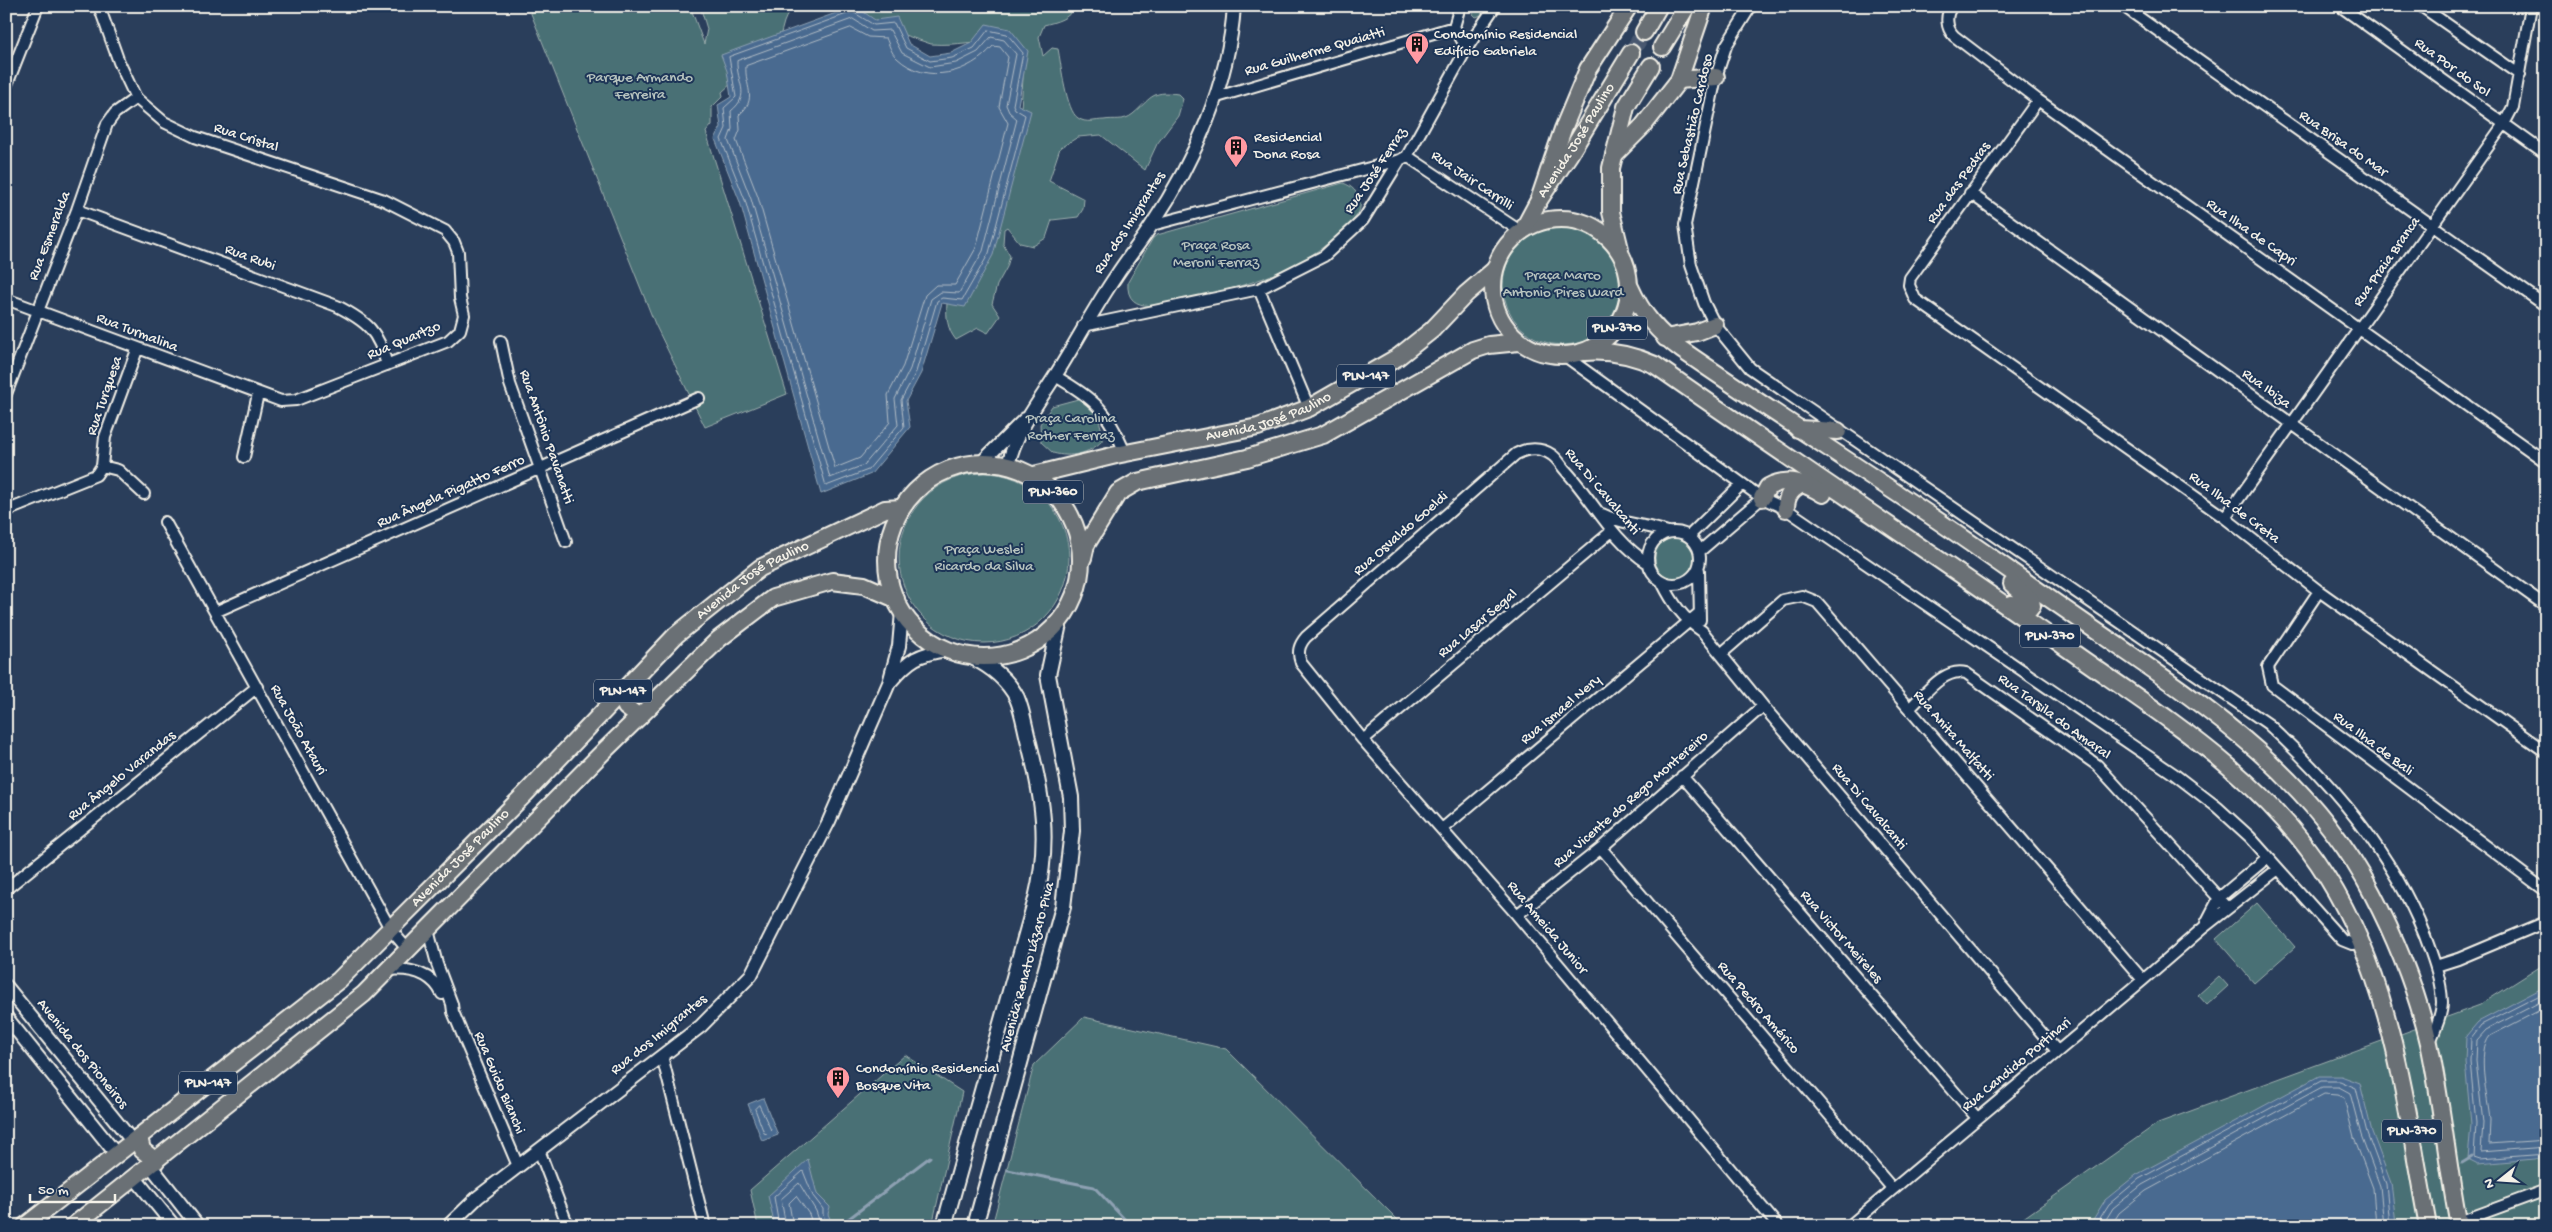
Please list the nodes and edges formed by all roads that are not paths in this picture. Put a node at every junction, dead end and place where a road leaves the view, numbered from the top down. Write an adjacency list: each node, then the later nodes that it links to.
1 (38, 6): 25 (street)
2 (99, 6): 27 (street, Rua Cristal)
3 (1234, 6): 26 (street, Rua dos Imigrantes)
4 (1460, 6): 16 (street)
5 (1495, 6): 19 (street, Rua José Ferraz)
6 (1628, 6): 34 (main road)
7 (1659, 6): 17 (main road)
8 (1687, 6): 18 (main road)
9 (1704, 6): 24 (main road)
10 (1751, 6): 23 (street, Rua Sebastião Cardoso)
11 (1952, 6): 28 (street, Rua Ilha de Capri)
12 (2123, 6): 37 (street, Rua Brisa do Mar)
13 (2340, 6): 29 (street, Rua Por do Sol)
14 (2421, 6): 22 (street)
15 (2531, 6): 22 (street, Rua Praia Branca)
16 (1454, 27): 19 (street); 26 (street, Rua Guilherme Quaiatti)
17 (1644, 32)
18 (1662, 47)
19 (1467, 48): 32 (street, Rua José Ferraz)
20 (1632, 53): 34 (main road, Avenida José Paulino)
21 (1651, 66): 31 (main road, Avenida José Paulino)
22 (2520, 74): 29 (street, Rua Praia Branca)
23 (1716, 77): 24 (main road); 48 (street, Rua Sebastião Cardoso)
24 (1678, 80): 31 (main road)
25 (6, 87)
26 (1217, 97): 36 (street, Rua dos Imigrantes)
27 (136, 98): 35 (street, Rua Esmeralda); 39 (street, Rua Cristal)
28 (2038, 100): 33 (street, Rua das Pedras); 50 (street, Rua Ilha de Capri)
29 (2504, 124): 30 (street, Rua Por do Sol); 37 (street, Rua Praia Branca)
30 (2546, 154)
31 (1614, 155): 40 (main road, Avenida José Paulino)
32 (1404, 158): 36 (street); 38 (street, Rua Jair Carrilli); 44 (street, Rua José Ferraz)
33 (1970, 193): 42 (street, Rua das Pedras); 64 (street, Rua Ibiza)
34 (1539, 200): 38 (main road, Avenida José Paulino)
35 (77, 210): 47 (street, Rua Esmeralda); 57 (street, Rua Rubi)
36 (1152, 225): 49 (street, Rua dos Imigrantes)
37 (2431, 225): 46 (street, Rua Brisa do Mar); 50 (street, Rua Praia Branca)
38 (1522, 230): 40 (main road, PLN-370); 41 (main road, PLN-370)
39 (445, 232): 57 (street, Rua Quartzo)
40 (1621, 254): 43 (main road, PLN-370)
41 (1494, 270): 53 (main road, PLN-370); 62 (main road, Avenida José Paulino / PLN-147)
42 (1909, 285): 86 (street, Rua Ilha de Creta)
43 (1630, 287): 51 (main road, PLN-370); 55 (main road, PLN-370)
44 (1259, 289): 49 (street, Rua José Ferraz); 62 (street)
45 (6, 299): 47 (street, Rua Turmalina)
46 (2546, 306)
47 (38, 310): 54 (street, Rua Turmalina); 59 (street, Rua Esmeralda)
48 (1715, 325): 51 (main road); 66 (street)
49 (1083, 326): 58 (street, Rua dos Imigrantes)
50 (2358, 328): 64 (street, Rua Praia Branca); 71 (street, Rua Ilha de Capri)
51 (1665, 338): 65 (main road, PLN-370)
52 (501, 341): 74 (street, Rua Antônio Pavanatti)
53 (1519, 342): 56 (main road, PLN-370); 94 (main road, Avenida José Paulino / PLN-147)
54 (137, 350): 60 (street, Rua Turmalina); 72 (street, Rua Turquesa)
55 (1585, 352): 56 (main road, PLN-370); 80 (main road, PLN-370)
56 (1565, 356): 77 (street)
57 (387, 365): 60 (street, Rua Quartzo)
58 (1055, 376): 63 (street, Rua dos Imigrantes); 68 (street)
59 (6, 394)
60 (258, 394): 69 (street)
61 (699, 398): 74 (street, Rua Ângela Pigatto Ferro)
62 (1309, 408): 68 (main road, Avenida José Paulino / PLN-147)
63 (1028, 416): 70 (street, Rua dos Imigrantes); 73 (street, Rua dos Imigrantes)
64 (2290, 424): 86 (street, Rua Praia Branca); 100 (street, Rua Ibiza)
65 (1796, 429): 66 (main road); 82 (main road, PLN-370)
66 (1838, 431): 136 (street)
67 (1528, 449): 85 (street, Rua Di Cavalcanti); 106 (street, Rua Osvaldo Goeldi)
68 (1125, 453): 75 (main road, Avenida José Paulino / PLN-147)
69 (244, 457)
70 (982, 462): 73 (main road, PLN-360); 81 (main road, PLN-360)
71 (2546, 462)
72 (102, 466): 78 (street); 84 (street)
73 (1008, 466): 75 (main road, PLN-360)
74 (541, 469): 91 (street, Rua Antônio Pavanatti); 101 (street, Rua Ângela Pigatto Ferro)
75 (1034, 475): 94 (main road, PLN-360)
76 (1805, 483): 79 (main road); 80 (main road); 83 (main road)
77 (1742, 484): 79 (street); 90 (street)
78 (144, 494)
79 (1762, 498): 83 (street); 92 (street)
80 (1859, 507): 97 (main road, PLN-370)
81 (902, 508): 99 (main road, PLN-360); 112 (main road, Avenida José Paulino / PLN-147)
82 (1920, 508): 97 (main road); 146 (main road, PLN-370)
83 (1786, 509): 123 (street)
84 (6, 511)
85 (1601, 514): 88 (street, Rua Di Cavalcanti); 89 (street)
86 (2225, 518): 98 (street, Rua Ilha de Creta)
87 (166, 522): 101 (street, Rua João Atauri)
88 (1612, 531): 93 (street, Rua Di Cavalcanti); 118 (street, Rua Lasar Segal)
89 (1668, 532): 90 (street); 93 (street)
90 (1689, 536): 92 (street)
91 (566, 542)
92 (1700, 551): 95 (street)
93 (1648, 563): 96 (street)
94 (1082, 564): 104 (main road, PLN-360)
95 (1698, 569): 96 (street); 102 (street)
96 (1662, 582): 103 (street, Rua Di Cavalcanti)
97 (1972, 582): 134 (main road, PLN-370)
98 (2319, 591): 119 (street, Rua Ilha de Creta); 126 (street, Rua Ilha de Bali)
99 (899, 606): 107 (main road, PLN-360); 110 (street, Rua dos Imigrantes); 116 (main road, Avenida José Paulino / PLN-147)
100 (2546, 606)
101 (215, 612): 111 (street, Rua João Atauri)
102 (1698, 614): 103 (street, Rua Ismael Nery); 105 (street)
103 (1689, 623): 105 (street, Rua Di Cavalcanti); 121 (street, Rua Ismael Nery)
104 (1059, 624): 109 (main road, PLN-360); 169 (main road, Avenida Renato Lázaro Piva / PLN-360)
105 (1702, 631): 108 (street, Rua Di Cavalcanti)
106 (1299, 648): 118 (street, Rua Ameida Junior)
107 (947, 650): 109 (main road, PLN-360); 110 (street, Rua dos Imigrantes)
108 (1721, 654): 113 (street, Rua Di Cavalcanti); 115 (street, Rua Anita Malfatti)
109 (972, 657): 168 (main road, Avenida Renato Lázaro Piva / PLN-360)
110 (889, 683): 148 (street, Rua dos Imigrantes)
111 (256, 687): 125 (street, Rua Ângelo Varandas); 132 (street, Rua João Atauri)
112 (620, 694): 114 (main road, Avenida José Paulino / PLN-147); 116 (main road)
113 (1764, 706): 120 (street, Rua Vicente do Rego Montereiro); 147 (street, Rua Di Cavalcanti)
114 (606, 708): 117 (main road); 132 (main road, Avenida José Paulino / PLN-147)
115 (1910, 708): 127 (street, Rua Tarsila do Amaral); 138 (street, Rua Anita Malfatti)
116 (639, 717): 117 (main road, Avenida José Paulino / PLN-147)
117 (626, 729): 133 (main road, Avenida José Paulino / PLN-147)
118 (1363, 740): 121 (street, Rua Ameida Junior)
119 (2546, 752)
120 (1682, 776): 122 (street, Rua Vicente do Rego Montereiro); 149 (street, Rua Victor Meireles)
121 (1442, 829): 129 (street, Rua Ameida Junior)
122 (1601, 848): 129 (street, Rua Vicente do Rego Montereiro); 157 (street, Rua Pedro Américo)
123 (2268, 858): 124 (street); 127 (street, Rua Candido Portinari)
124 (2278, 869): 128 (street, Rua Candido Portinari); 134 (street)
125 (6, 889)
126 (2546, 891)
127 (2219, 898): 128 (street, Rua Tarsila do Amaral); 131 (street, Rua Candido Portinari)
128 (2228, 908): 131 (street, Rua Candido Portinari)
129 (1517, 915): 170 (street, Rua Ameida Junior)
130 (2546, 922): 136 (street)
131 (2203, 928): 138 (street, Rua Candido Portinari)
132 (391, 930): 135 (street, Rua João Atauri); 140 (main road, Avenida José Paulino / PLN-147)
133 (428, 930): 135 (main road, Avenida José Paulino / PLN-147); 141 (street, Rua Guido Bianchi)
134 (2362, 943): 172 (main road, PLN-370)
135 (408, 950): 137 (main road, Avenida José Paulino / PLN-147)
136 (2436, 966): 146 (street)
137 (388, 970): 141 (street, Rua Guido Bianchi); 144 (main road, Avenida José Paulino / PLN-147)
138 (2143, 980): 147 (street, Rua Candido Portinari)
139 (6, 986): 143 (street, Avenida dos Pioneiros)
140 (298, 1012): 144 (main road); 150 (main road, Avenida José Paulino / PLN-147)
141 (453, 1012): 154 (street, Rua Guido Bianchi)
142 (6, 1017): 145 (street)
143 (39, 1027): 145 (street); 150 (street, Avenida dos Pioneiros)
144 (314, 1034): 153 (main road, Avenida José Paulino / PLN-147)
145 (24, 1039): 152 (street)
146 (2429, 1044): 160 (main road, PLN-370)
147 (2057, 1051): 149 (street, Rua Candido Portinari)
148 (662, 1056): 151 (street, Rua dos Imigrantes); 167 (street)
149 (1977, 1118): 157 (street, Rua Candido Portinari)
150 (136, 1140): 152 (main road, Avenida José Paulino / PLN-147); 153 (main road)
151 (539, 1150): 154 (street, Rua dos Imigrantes); 166 (street)
152 (117, 1155): 155 (main road, Avenida José Paulino / PLN-147)
153 (154, 1163): 156 (main road, Avenida José Paulino / PLN-147); 164 (street)
154 (518, 1166): 165 (street, Rua dos Imigrantes)
155 (100, 1169): 159 (main road); 161 (main road, Avenida José Paulino / PLN-147)
156 (135, 1178): 159 (main road, Avenida José Paulino / PLN-147); 163 (street)
157 (1892, 1188): 171 (street, Rua Candido Portinari)
158 (2546, 1190): 160 (street)
159 (91, 1211): 162 (main road, Avenida José Paulino / PLN-147)
160 (2459, 1224)
161 (25, 1226)
162 (73, 1226)
163 (174, 1226)
164 (198, 1226)
165 (448, 1226)
166 (568, 1226)
167 (705, 1226)
168 (944, 1226)
169 (975, 1226)
170 (1778, 1226)
171 (1849, 1226)
172 (2428, 1226)

